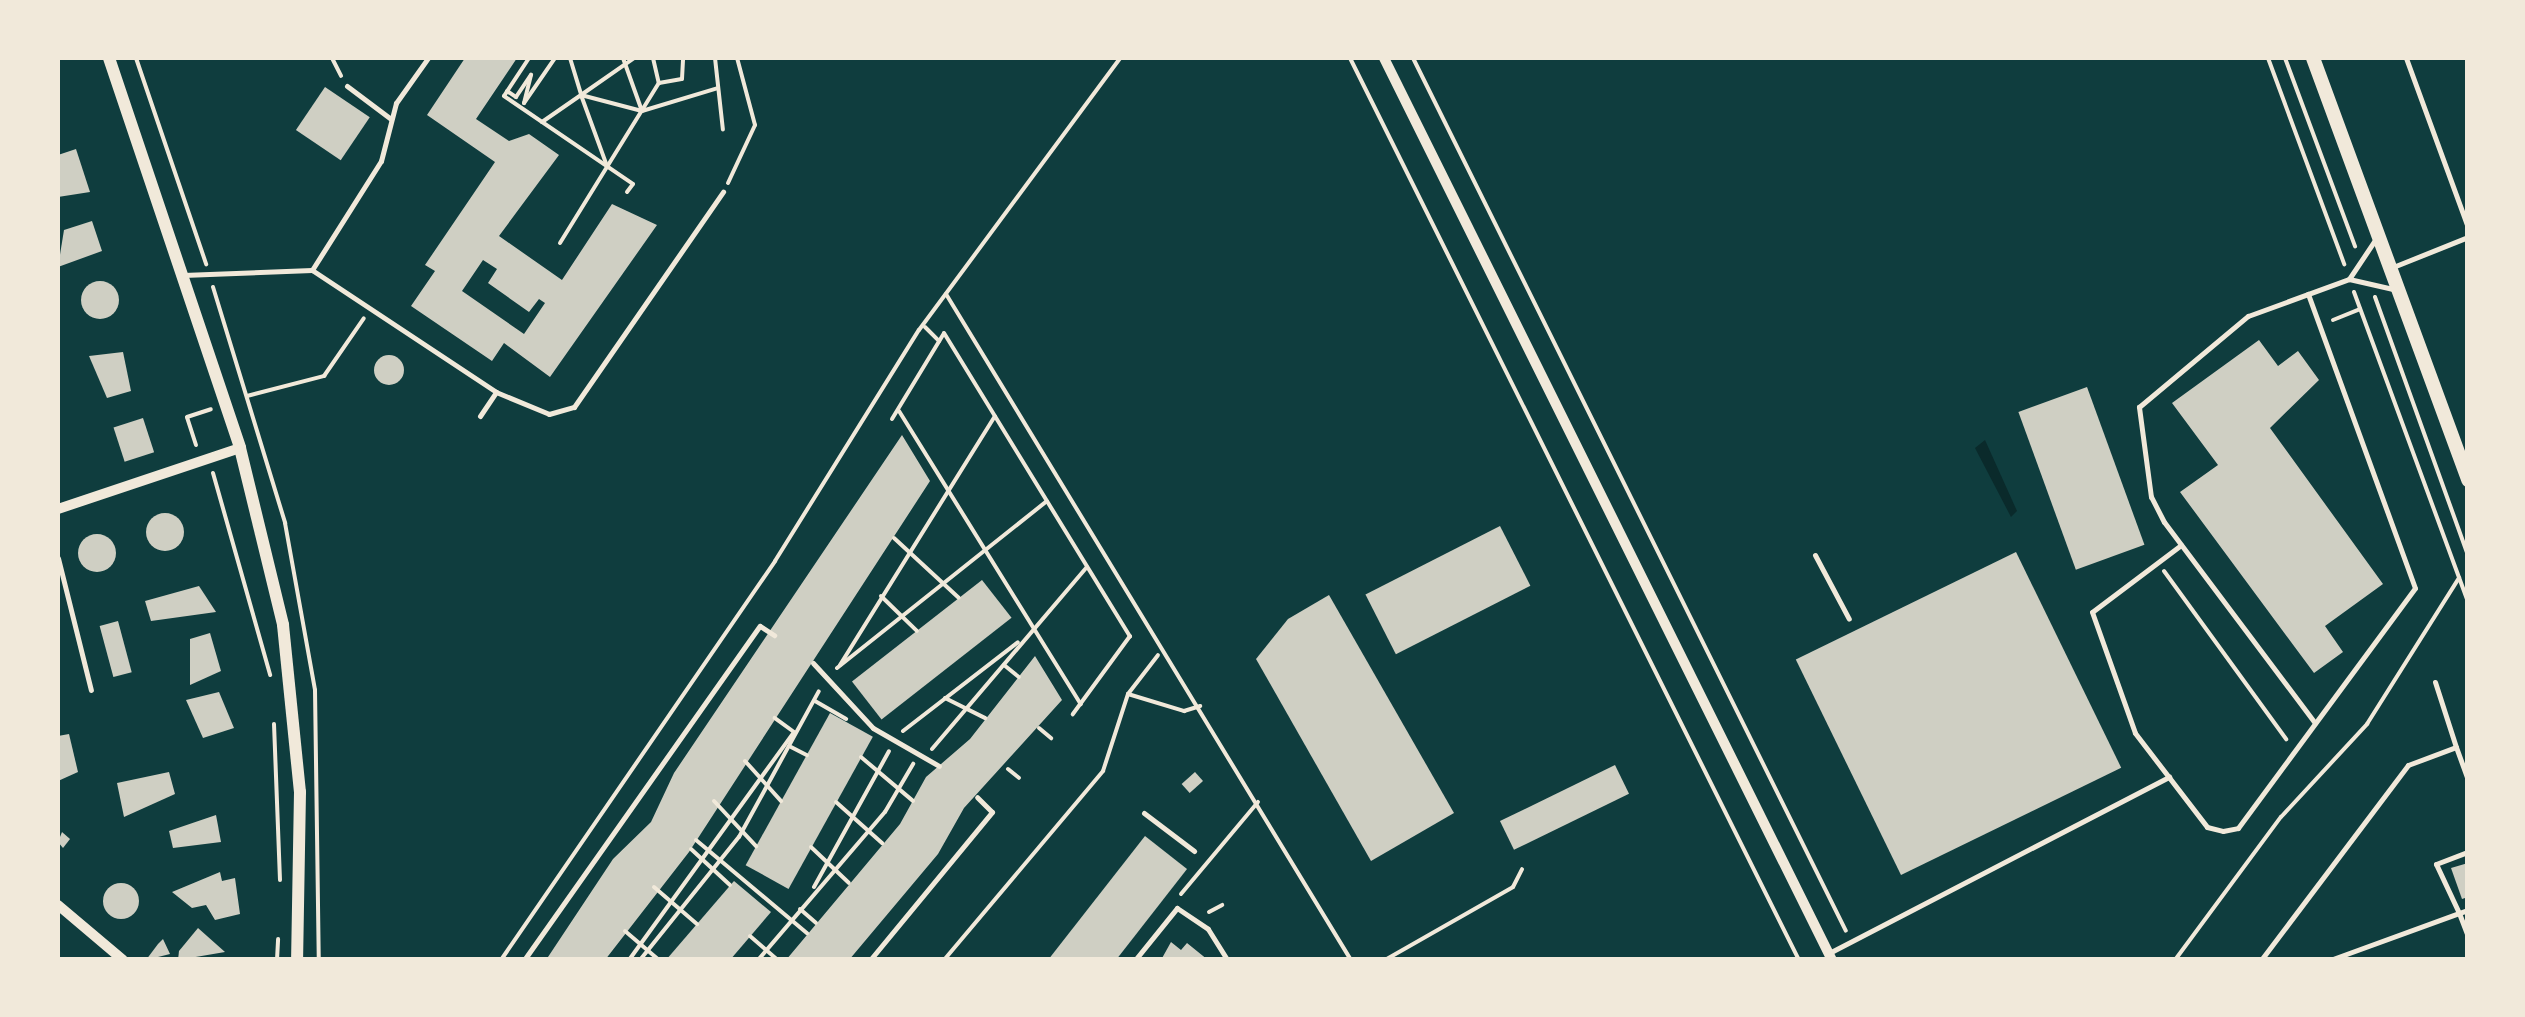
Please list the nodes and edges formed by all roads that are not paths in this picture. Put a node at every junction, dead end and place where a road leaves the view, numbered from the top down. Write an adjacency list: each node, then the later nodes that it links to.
1 (109, 58): 14 (street)
2 (428, 58): 7 (lane)
3 (1384, 58): 44 (street)
4 (2313, 58): 10 (main road)
5 (2406, 58): 9 (lane)
6 (346, 86): 7 (lane)
7 (391, 119): 13 (lane)
8 (723, 192): 18 (lane)
9 (2468, 228)
10 (2378, 234): 12 (main road); 15 (lane)
11 (2468, 237): 12 (lane)
12 (2390, 268): 16 (main road)
13 (312, 270): 14 (lane); 18 (lane)
14 (183, 275): 20 (street)
15 (2349, 280): 16 (lane); 17 (lane)
16 (2398, 291): 21 (main road)
17 (2308, 294): 23 (lane); 31 (lane)
18 (496, 392): 19 (lane)
19 (480, 416)
20 (240, 448): 22 (street); 46 (street)
21 (2468, 480)
22 (58, 509)
23 (2182, 546): 31 (lane); 34 (lane)
24 (1815, 555): 26 (lane)
25 (58, 558): 30 (lane)
26 (1849, 620)
27 (774, 635): 47 (lane)
28 (813, 663): 33 (lane)
29 (2435, 682): 32 (lane)
30 (92, 690)
31 (2315, 723): 34 (lane)
32 (2456, 747): 35 (lane); 51 (lane)
33 (939, 766)
34 (2169, 777): 44 (lane)
35 (2468, 780)
36 (976, 797): 48 (lane)
37 (1144, 813): 38 (lane)
38 (1194, 852)
39 (2468, 852): 42 (lane)
40 (58, 905): 45 (street)
41 (2468, 910): 42 (lane)
42 (2459, 913): 43 (lane); 52 (lane)
43 (2468, 936)
44 (1830, 957)
45 (122, 960)
46 (297, 960)
47 (524, 960)
48 (870, 960)
49 (1135, 960): 50 (lane)
50 (1227, 960)
51 (2261, 960)
52 (2330, 960)

